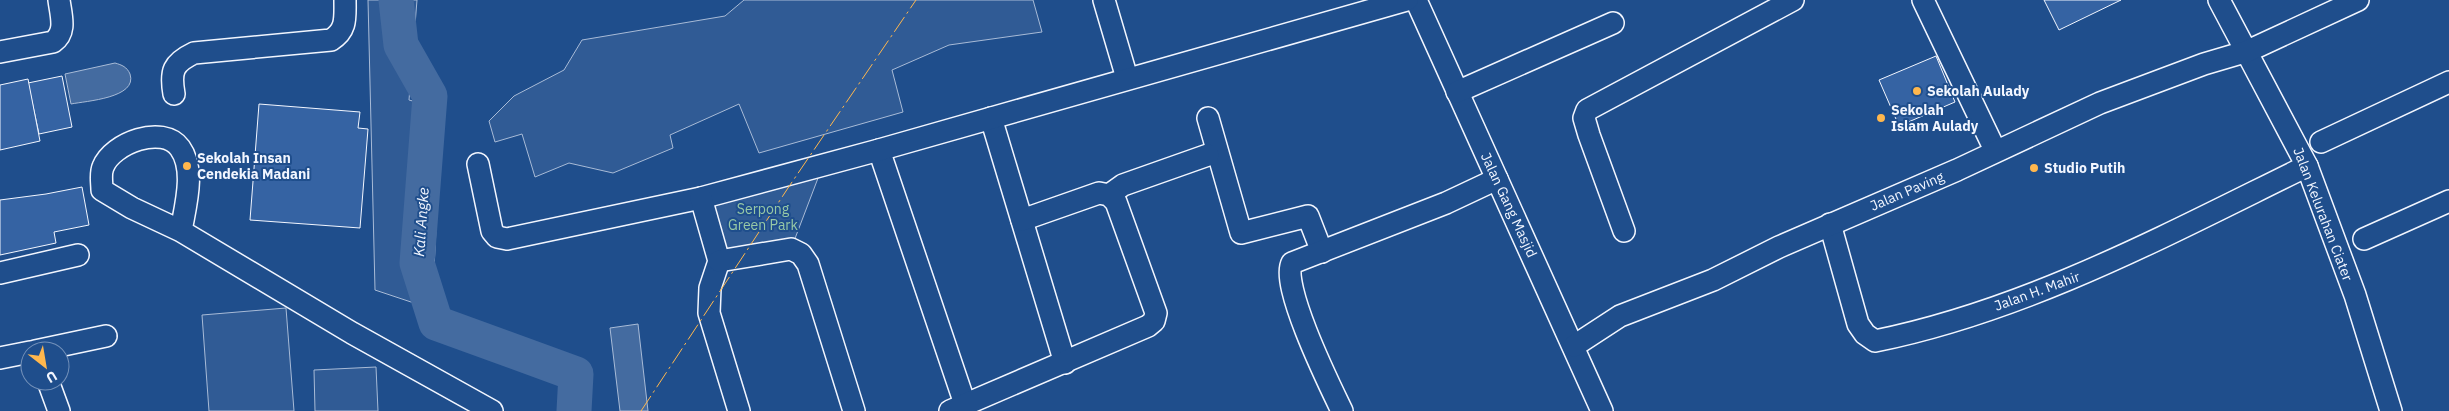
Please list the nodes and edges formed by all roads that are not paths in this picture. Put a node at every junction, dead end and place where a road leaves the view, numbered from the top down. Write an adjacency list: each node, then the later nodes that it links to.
1 (59, 0): 12 (street)
2 (345, 0): 16 (street)
3 (1104, 0): 13 (street)
4 (1407, 0): 13 (street)
5 (1416, 0): 15 (street, Jalan Gang Masjid)
6 (1793, 0): 32 (street)
7 (1923, 0): 21 (street)
8 (2219, 0): 11 (street, Jalan Kelurahan Ciater)
9 (2358, 0): 11 (street, Jalan Paving)
10 (1613, 23): 15 (street)
11 (2248, 51): 21 (street, Jalan Paving); 24 (street, Jalan Kelurahan Ciater)
12 (0, 52)
13 (1127, 78): 17 (street)
14 (2449, 82): 19 (street)
15 (1457, 92): 25 (street, Jalan Gang Masjid)
16 (174, 94)
17 (990, 118): 20 (street); 29 (street)
18 (1208, 118): 34 (street)
19 (2322, 142)
20 (879, 150): 27 (street); 45 (street)
21 (1995, 150): 30 (street, Jalan Paving)
22 (1208, 155): 26 (street)
23 (478, 164): 27 (street)
24 (2307, 166): 30 (street, Jalan H. Mahir); 52 (street, Jalan Kelurahan Ciater)
25 (1497, 179): 34 (street); 40 (street, Jalan Gang Masjid)
26 (1109, 195): 29 (street); 43 (street)
27 (701, 198): 36 (street)
28 (2449, 201): 33 (street)
29 (1022, 220): 43 (street)
30 (1830, 224): 40 (street, Jalan Paving)
31 (181, 231): 31 (street); 47 (street)
32 (1624, 231)
33 (2364, 239)
34 (1322, 252): 50 (street)
35 (78, 255): 37 (street)
36 (719, 261): 48 (street); 49 (street)
37 (0, 273)
38 (106, 336): 39 (street)
39 (70, 344)
40 (1574, 346): 51 (street, Jalan Gang Masjid)
41 (20, 354): 42 (street)
42 (0, 358)
43 (1065, 362): 45 (street)
44 (52, 391): 46 (street)
45 (958, 407)
46 (59, 411)
47 (492, 411)
48 (739, 411)
49 (854, 411)
50 (1342, 411)
51 (1602, 411)
52 (2391, 411)

